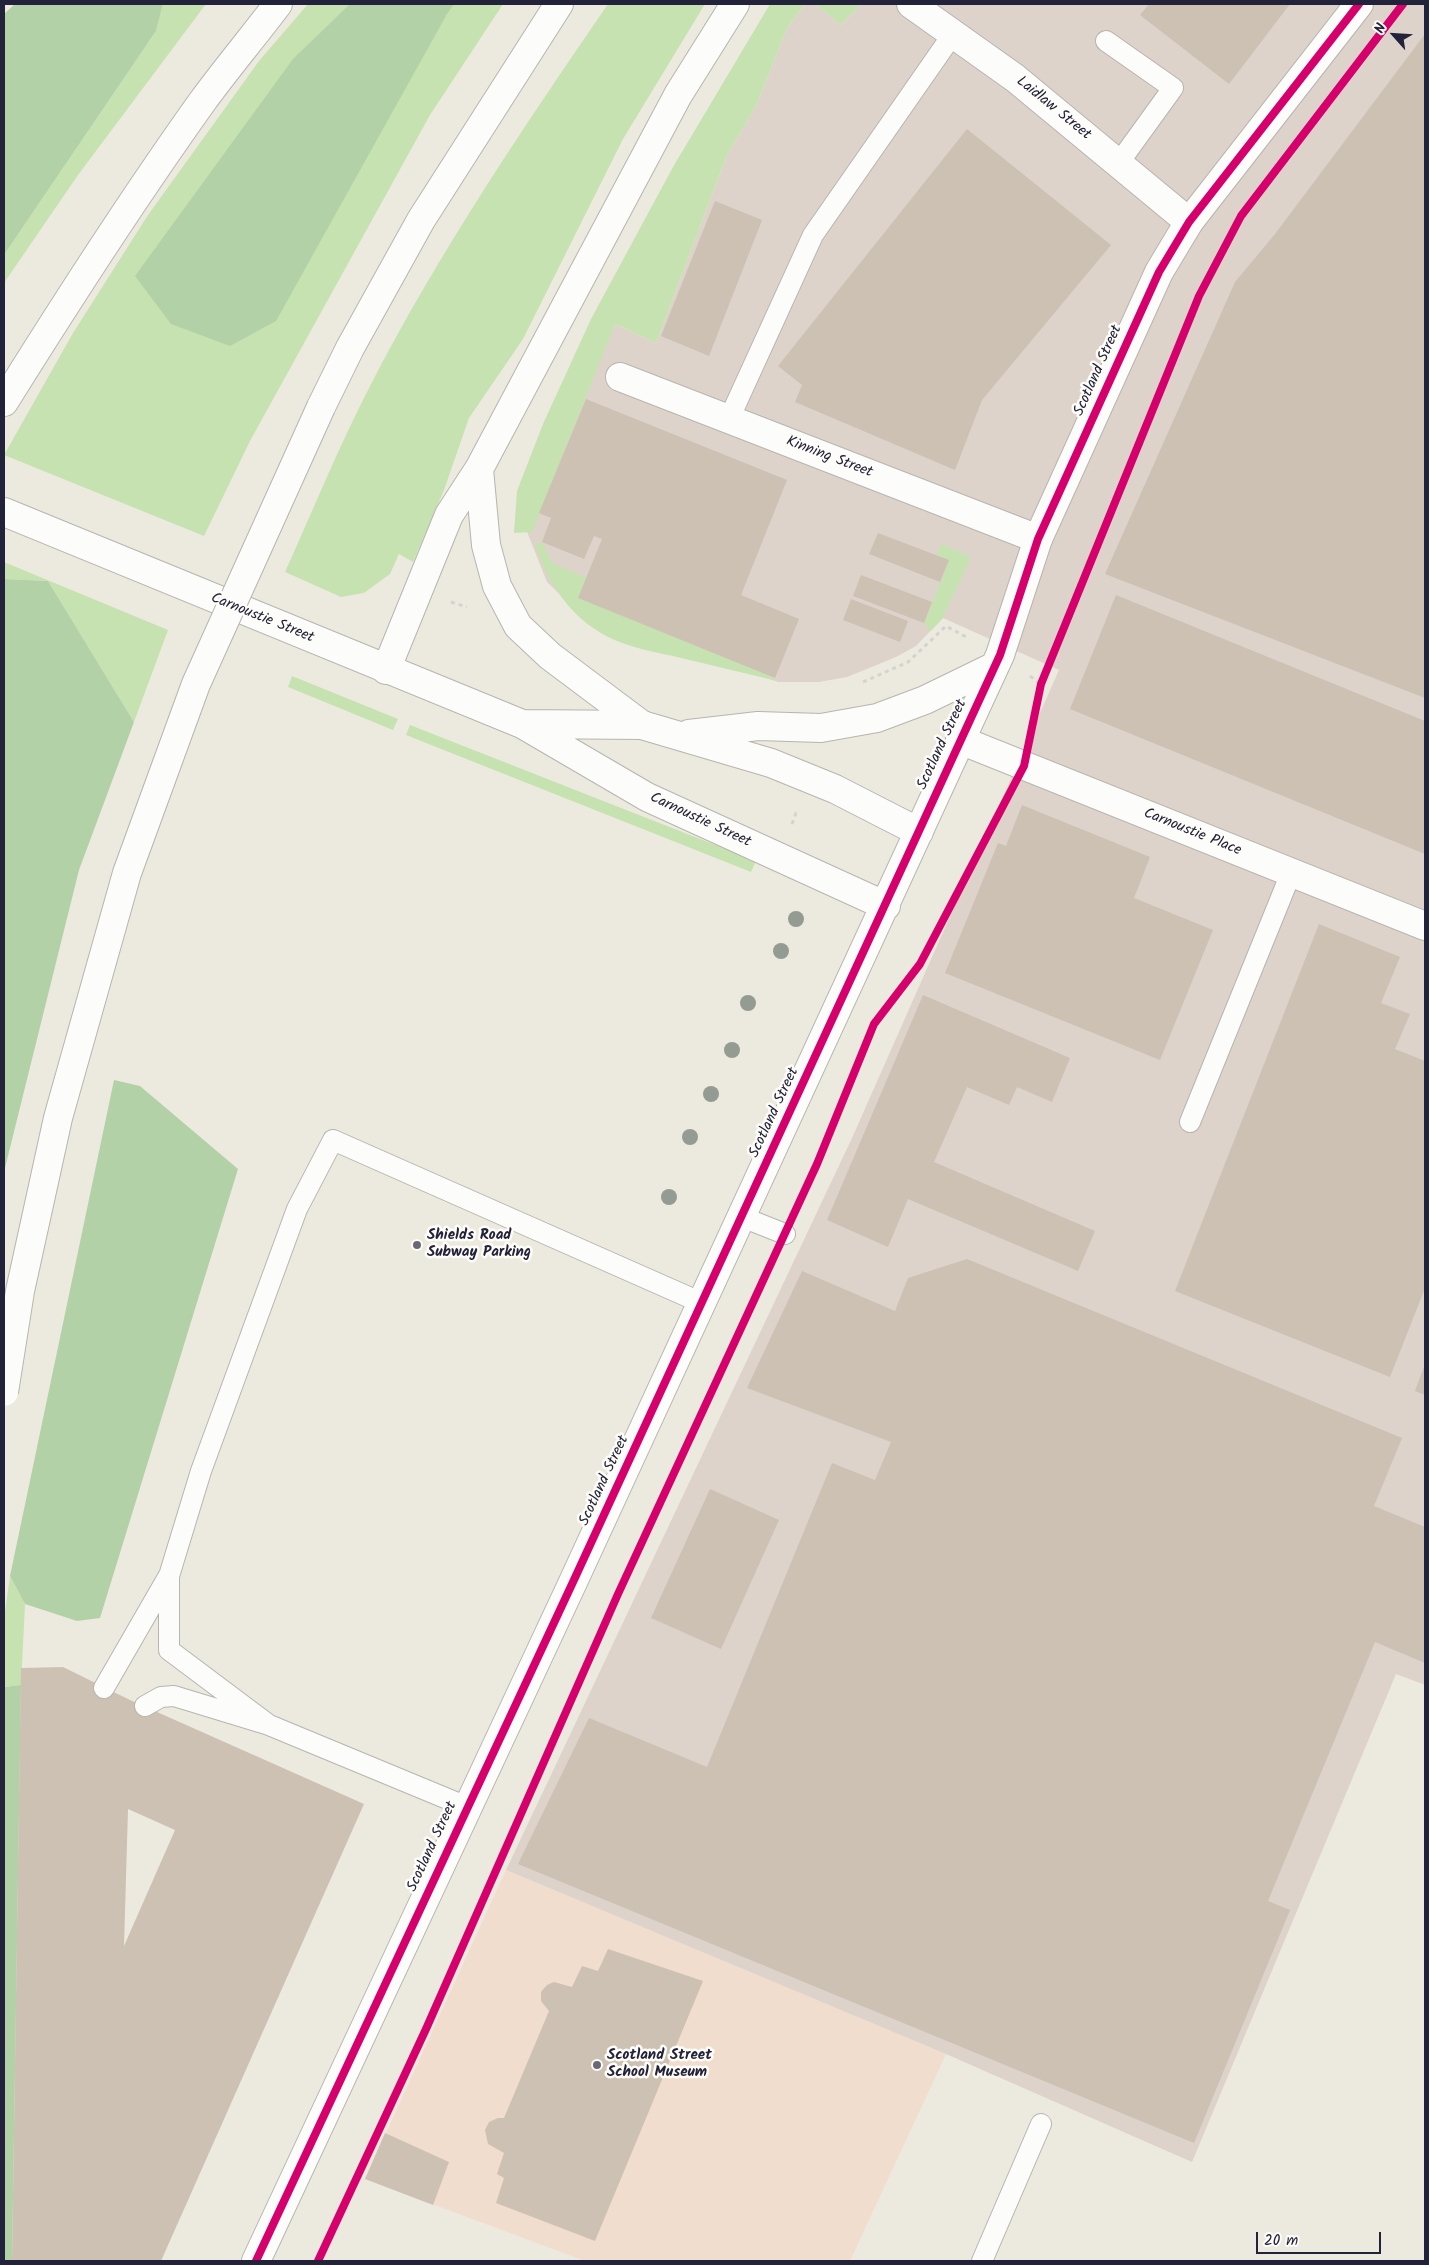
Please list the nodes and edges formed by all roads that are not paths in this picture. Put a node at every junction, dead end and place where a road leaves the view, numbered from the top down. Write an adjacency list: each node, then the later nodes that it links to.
1 (278, 4): 11 (main road)
2 (560, 4): 30 (main road, bridge)
3 (736, 4): 13 (main road)
4 (911, 4): 6 (main road, Laidlaw Street)
5 (1358, 4): 9 (main road, Scotland Street)
6 (953, 34): 8 (main road, Laidlaw Street); 12 (lane)
7 (1106, 41): 8 (lane)
8 (1118, 164): 9 (main road, Laidlaw Street)
9 (1189, 222): 15 (main road, Scotland Street)
10 (620, 377): 12 (main road, Kinning Street)
11 (4, 402)
12 (729, 419): 15 (main road, Kinning Street)
13 (479, 469): 17 (main road); 19 (main road)
14 (4, 512): 17 (main road, Carnoustie Street)
15 (1038, 539): 16 (main road, Scotland Street)
16 (995, 666): 20 (main road, Carnoustie Street); 21 (main road, Scotland Street)
17 (386, 670): 18 (main road, Carnoustie Street)
18 (522, 724): 19 (main road, Carnoustie Street); 24 (main road, Carnoustie Street)
19 (642, 725): 20 (main road, Carnoustie Street)
20 (679, 736): 22 (main road, Carnoustie Street)
21 (960, 740): 22 (main road, Scotland Street); 23 (main road, Carnoustie Place)
22 (919, 832): 24 (main road, Scotland Street)
23 (1291, 872): 25 (main road, Carnoustie Place); 26 (lane)
24 (886, 906): 27 (main road, Scotland Street)
25 (1425, 926)
26 (1190, 1122)
27 (742, 1217): 28 (lane); 29 (main road, Scotland Street)
28 (785, 1234)
29 (702, 1302): 31 (lane); 35 (main road, Scotland Street)
30 (4, 1392)
31 (169, 1576): 32 (lane); 34 (lane)
32 (104, 1688)
33 (145, 1706): 34 (lane)
34 (269, 1725): 35 (lane)
35 (467, 1808): 37 (main road, Scotland Street)
36 (1041, 2124): 38 (lane)
37 (256, 2261)
38 (982, 2261)

